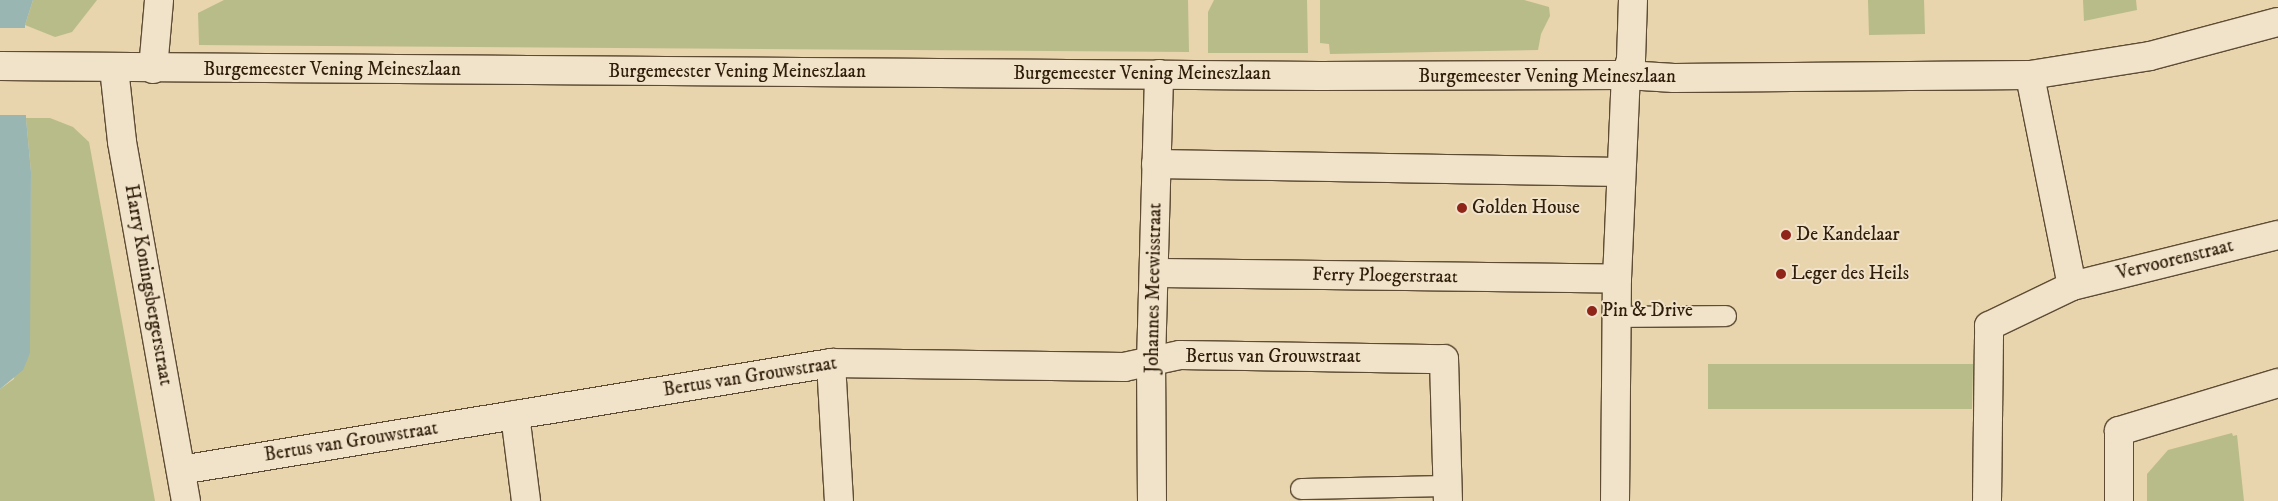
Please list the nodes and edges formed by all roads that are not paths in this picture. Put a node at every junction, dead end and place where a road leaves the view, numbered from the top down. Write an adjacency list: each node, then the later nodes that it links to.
1 (159, 0): 6 (street)
2 (1633, 0): 8 (street)
3 (2278, 22): 9 (street, Burgemeester Vening Meineszlaan)
4 (0, 66): 5 (street, Burgemeester Vening Meineszlaan)
5 (114, 68): 6 (street, Burgemeester Vening Meineszlaan); 22 (street, Harry Koningsbergerstraat)
6 (153, 70): 7 (street, Burgemeester Vening Meineszlaan)
7 (1159, 74): 8 (street, Burgemeester Vening Meineszlaan); 10 (street, Johannes Meewisstraat)
8 (1626, 75): 9 (street, Burgemeester Vening Meineszlaan); 11 (street)
9 (2030, 75): 15 (street)
10 (1156, 164): 11 (street); 13 (street, Johannes Meewisstraat)
11 (1621, 172): 14 (street)
12 (2278, 235): 15 (street, Vervoorenstraat)
13 (1154, 273): 14 (street, Ferry Ploegerstraat); 19 (street, Johannes Meewisstraat)
14 (1617, 280): 17 (street)
15 (2072, 286): 30 (street, Vervoorenstraat)
16 (1726, 316): 17 (lane)
17 (1617, 318): 29 (street)
18 (831, 363): 19 (street, Bertus van Grouwstraat); 21 (street, Bertus van Grouwstraat); 27 (street)
19 (1151, 363): 24 (street, Bertus van Grouwstraat); 28 (street, Johannes Meewisstraat)
20 (2278, 383): 31 (street)
21 (516, 414): 22 (street, Bertus van Grouwstraat); 26 (street)
22 (181, 470): 25 (street, Harry Koningsbergerstraat)
23 (1301, 490): 24 (lane)
24 (1448, 494)
25 (186, 501)
26 (526, 501)
27 (839, 501)
28 (1152, 501)
29 (1616, 501)
30 (1988, 501)
31 (2119, 501)

